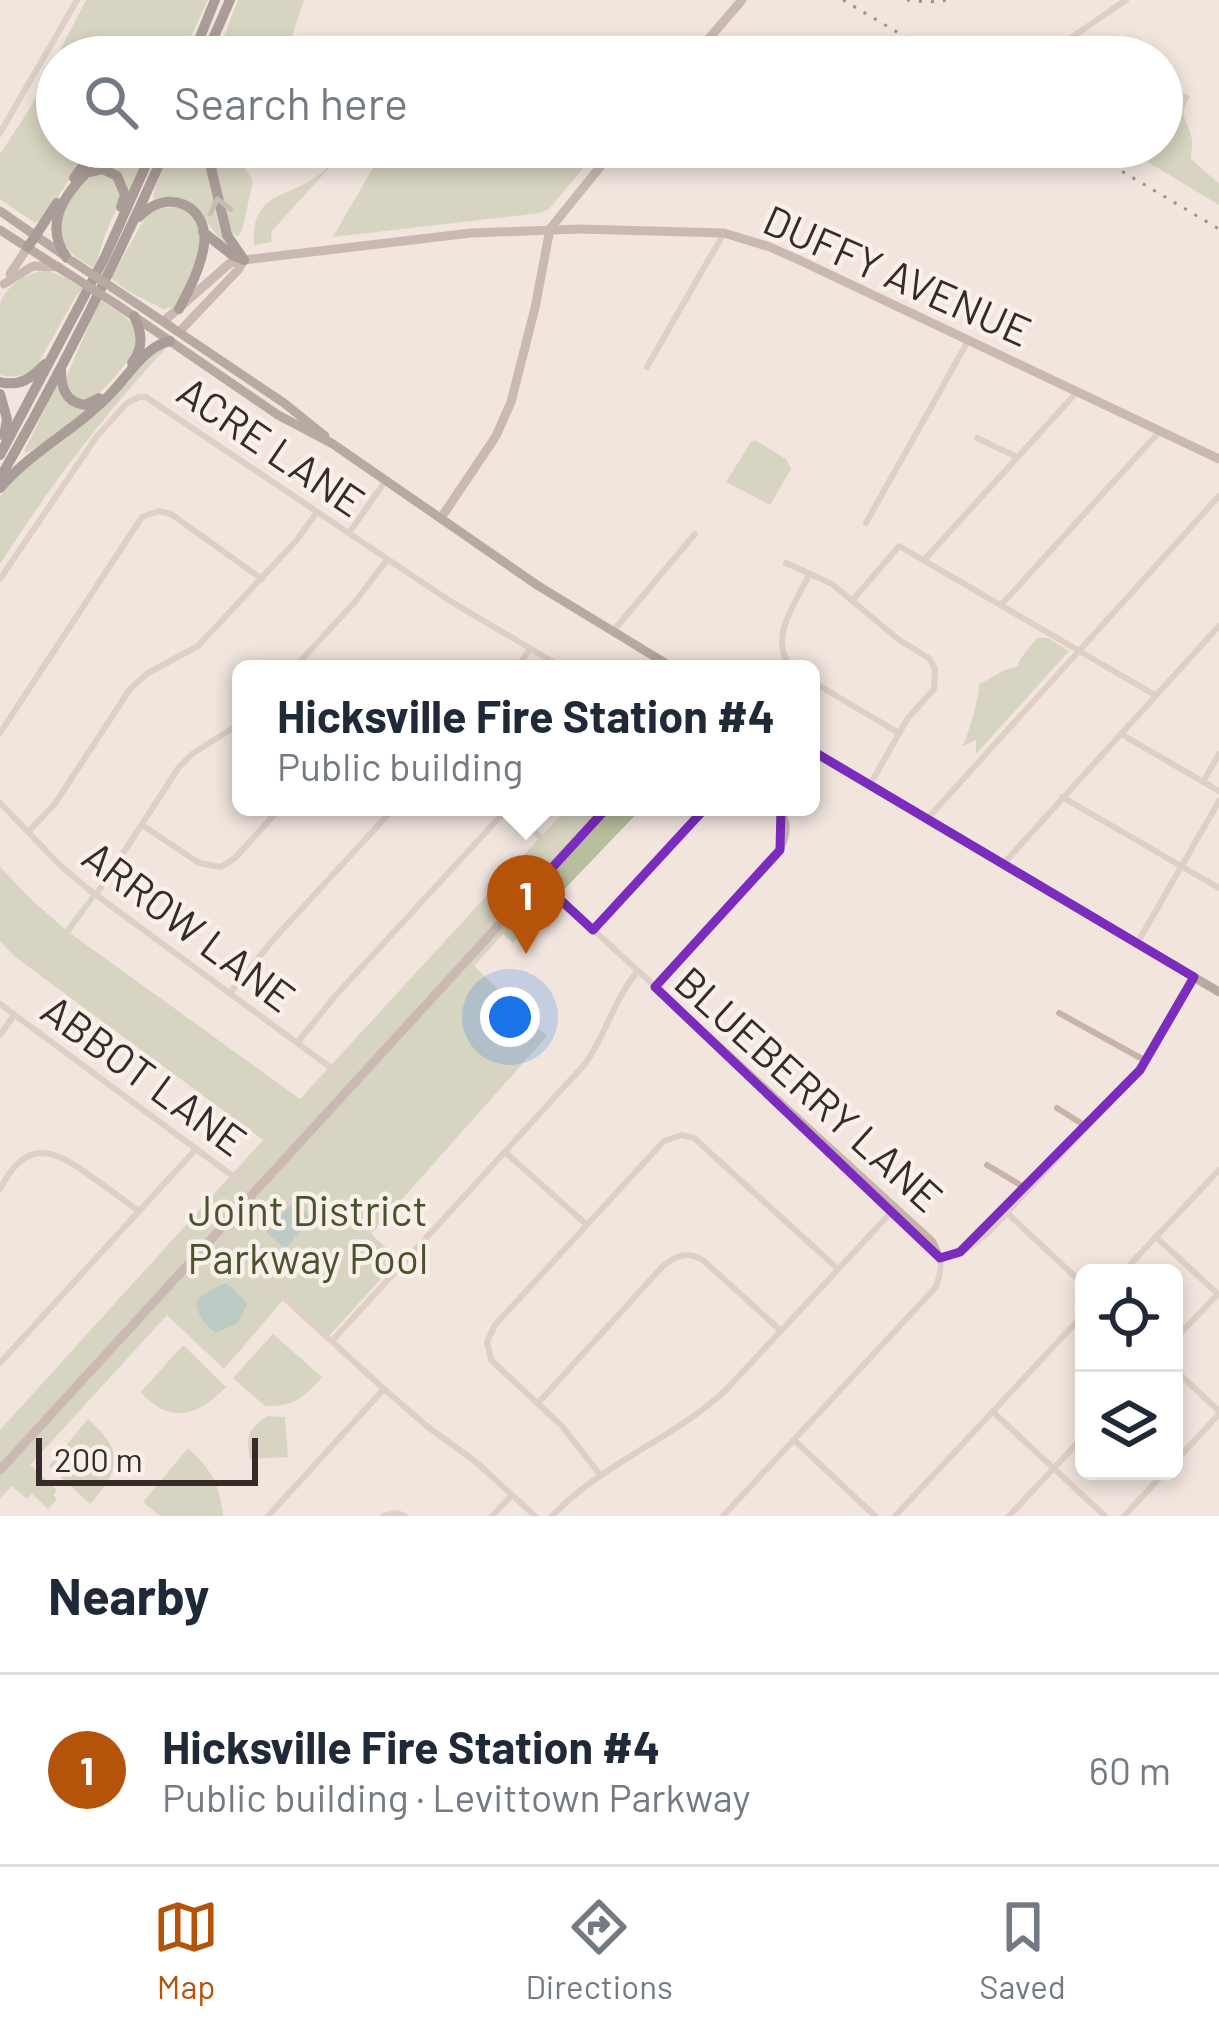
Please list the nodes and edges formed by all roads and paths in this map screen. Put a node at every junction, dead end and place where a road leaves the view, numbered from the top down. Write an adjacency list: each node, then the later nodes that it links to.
1 (77, 0): 7 (street)
2 (215, 0): 6 (highway)
3 (230, 0): 10 (highway)
4 (742, 0): 11 (street)
5 (1126, 0): 12 (street)
6 (206, 25): 8 (highway); 9 (highway)
7 (56, 36)
8 (198, 36)
9 (201, 36)
10 (215, 36)
11 (711, 36)
12 (1074, 36)
13 (36, 71): 14 (street)
14 (0, 133)
15 (83, 168): 26 (highway)
16 (145, 168): 27 (highway)
17 (158, 168): 21 (highway)
18 (211, 168): 28 (highway, one-way to 18)
19 (599, 168): 22 (street)
20 (0, 212): 26 (main road)
21 (133, 224): 24 (highway); 40 (highway)
22 (550, 229): 25 (street, DUFFY AVENUE); 28 (street, DUFFY AVENUE); 55 (street)
23 (0, 230): 26 (main road)
24 (203, 232): 28 (highway); 32 (highway)
25 (724, 233): 37 (street, DUFFY AVENUE); 39 (street)
26 (32, 242): 29 (main road); 30 (street)
27 (105, 257): 29 (highway); 38 (highway)
28 (244, 260): 32 (street, DUFFY AVENUE); 35 (street)
29 (66, 264): 30 (street); 31 (main road, bridge)
30 (2, 286)
31 (119, 299): 33 (main road); 34 (main road)
32 (179, 309): 34 (street, DUFFY AVENUE)
33 (134, 316): 36 (main road); 40 (highway)
34 (164, 322): 35 (main road)
35 (180, 331): 46 (main road)
36 (170, 340): 46 (main road); 52 (highway)
37 (968, 341): 42 (street, DUFFY AVENUE); 56 (street)
38 (56, 353): 41 (highway); 47 (highway)
39 (647, 367)
40 (61, 368): 50 (highway)
41 (0, 382)
42 (1077, 392): 44 (street, DUFFY AVENUE); 48 (street)
43 (0, 394): 47 (highway)
44 (1160, 431): 49 (street, DUFFY AVENUE); 66 (street)
45 (977, 438): 48 (street)
46 (333, 444): 51 (main road)
47 (0, 453)
48 (1018, 457): 60 (street)
49 (1219, 459)
50 (0, 478)
51 (386, 479): 55 (main road); 57 (street)
52 (0, 488)
53 (1219, 496): 70 (street)
54 (317, 512): 57 (street, ACRE LANE); 63 (street, ACRE LANE); 64 (street)
55 (441, 518): 68 (main road)
56 (866, 524)
57 (349, 533): 59 (street, ACRE LANE)
58 (695, 534): 68 (street)
59 (387, 560): 69 (street, ACRE LANE); 71 (street)
60 (924, 560): 65 (street); 66 (street)
61 (786, 562): 62 (street)
62 (810, 574): 65 (street); 75 (street)
63 (0, 579)
64 (262, 579): 79 (street); 99 (street)
65 (852, 601): 80 (street)
66 (1001, 605): 70 (street)
67 (1219, 626): 77 (street)
68 (613, 631): 74 (main road)
69 (530, 649): 72 (street); 73 (street, ACRE LANE)
70 (1078, 650): 77 (street); 97 (street)
71 (301, 660)
72 (522, 660)
73 (549, 660)
74 (659, 660)
75 (785, 660)
76 (820, 686): 80 (street)
77 (1155, 695): 81 (street)
78 (232, 729): 98 (street)
79 (0, 733)
80 (899, 733): 85 (street)
81 (1121, 734): 84 (street); 87 (street)
82 (1219, 754): 84 (street)
83 (820, 755): 85 (main road)
84 (1203, 782): 86 (street)
85 (870, 785): 97 (main road)
86 (1219, 791)
87 (1063, 797): 101 (street); 102 (street)
88 (1219, 801): 102 (street)
89 (0, 802): 99 (street, ARROW LANE)
90 (273, 816): 98 (street)
91 (387, 816): 112 (street)
92 (501, 816): 117 (street)
93 (519, 816): 100 (street)
94 (600, 816): 100 (street)
95 (697, 816): 106 (street)
96 (784, 816): 110 (street)
97 (928, 819): 101 (main road)
98 (141, 825): 105 (street)
99 (28, 832): 105 (street, ARROW LANE)
100 (562, 856): 103 (street)
101 (1003, 864): 107 (main road)
102 (1181, 866): 104 (street); 107 (street)
103 (539, 881): 106 (street, BLUEBERRY LANE); 119 (street)
104 (1219, 888)
105 (96, 895): 112 (street, ARROW LANE)
106 (593, 930): 108 (street, BLUEBERRY LANE)
107 (1138, 942): 109 (main road)
108 (637, 972): 110 (street, BLUEBERRY LANE); 123 (street)
109 (1195, 977): 111 (main road); 118 (street)
110 (655, 987): 129 (street, BLUEBERRY LANE)
111 (1219, 992)
112 (230, 993): 117 (street, ARROW LANE)
113 (0, 1004): 115 (street, ABBOT LANE)
114 (1059, 1013): 118 (street)
115 (14, 1015): 116 (street); 122 (street, ABBOT LANE)
116 (0, 1035)
117 (298, 1043): 119 (street, ARROW LANE)
118 (1146, 1061): 121 (street)
119 (353, 1084): 128 (street)
120 (1057, 1108): 121 (street)
121 (1087, 1126): 127 (street)
122 (196, 1149): 128 (street, ABBOT LANE); 130 (street)
123 (505, 1151): 132 (street); 143 (street)
124 (987, 1165): 127 (street)
125 (1219, 1170): 134 (street)
126 (0, 1189): 130 (street)
127 (1027, 1189): 131 (street)
128 (254, 1192): 133 (street)
129 (896, 1208): 135 (street, BLUEBERRY LANE); 137 (street)
130 (139, 1211): 144 (street)
131 (1006, 1212): 135 (street); 138 (street)
132 (586, 1226): 137 (street); 147 (street)
133 (215, 1235): 143 (street); 154 (street)
134 (1156, 1237): 136 (street); 139 (street)
135 (940, 1258): 150 (street, BLUEBERRY LANE)
136 (1130, 1264)
137 (838, 1269): 141 (street)
138 (1075, 1277)
139 (1218, 1294): 142 (street)
140 (1075, 1324): 148 (street)
141 (781, 1331): 147 (street); 155 (street)
142 (1183, 1331)
143 (332, 1341): 146 (street)
144 (0, 1363)
145 (1177, 1372): 149 (street)
146 (384, 1389): 157 (street); 158 (street)
147 (538, 1403): 155 (street)
148 (993, 1412): 153 (street); 166 (street)
149 (1219, 1413): 152 (street)
150 (794, 1441): 164 (street, BLUEBERRY LANE); 165 (street)
151 (1075, 1446): 153 (street)
152 (1183, 1452)
153 (1054, 1468): 167 (street); 168 (street)
154 (0, 1470)
155 (601, 1476): 163 (street)
156 (1158, 1480): 169 (street)
157 (512, 1495): 161 (street); 162 (street)
158 (268, 1516)
159 (383, 1516): 160 (street)
160 (405, 1516)
161 (492, 1516)
162 (535, 1516)
163 (553, 1516)
164 (723, 1516)
165 (875, 1516)
166 (895, 1516)
167 (1010, 1516)
168 (1105, 1516)
169 (1124, 1516)

